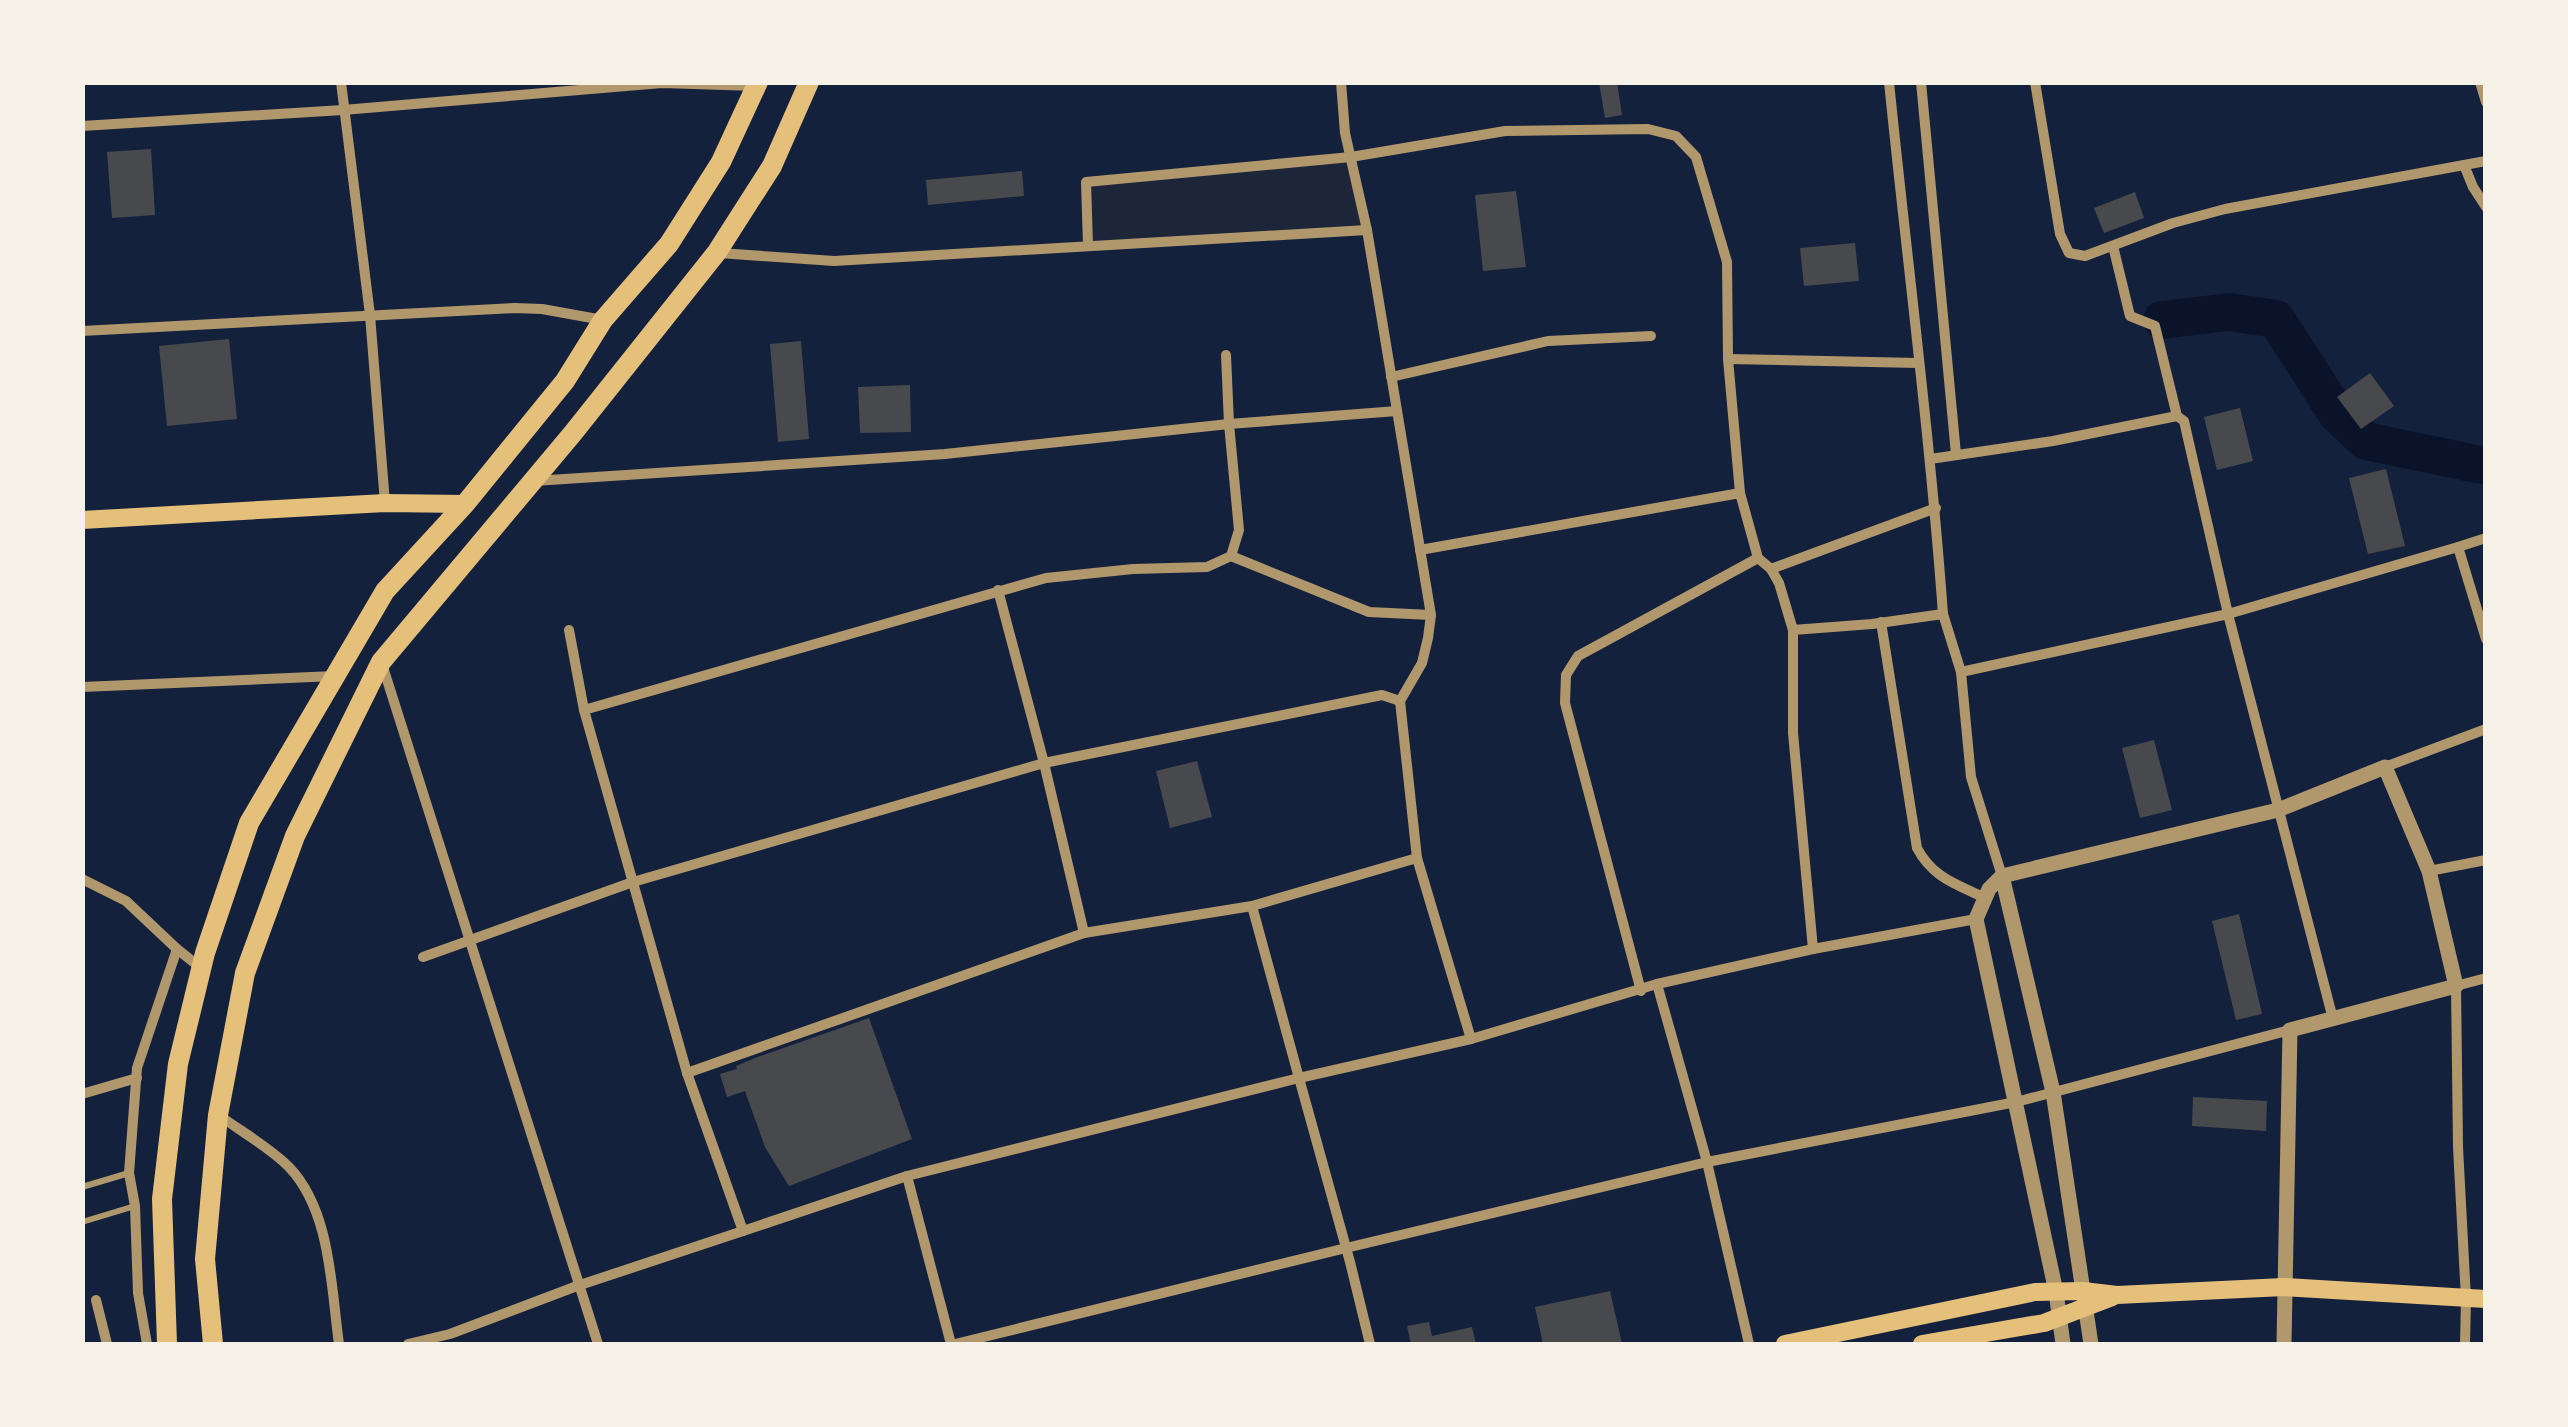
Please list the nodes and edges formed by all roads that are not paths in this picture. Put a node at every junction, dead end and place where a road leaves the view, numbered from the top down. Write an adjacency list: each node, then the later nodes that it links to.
1 (341, 82): 10 (street)
2 (808, 82): 19 (main road)
3 (1341, 82): 12 (street)
4 (1889, 82): 26 (street)
5 (1920, 82): 31 (street)
6 (2034, 82): 18 (street)
7 (2480, 82): 9 (street)
8 (757, 84): 10 (street); 21 (main road)
9 (2486, 102)
10 (342, 110): 11 (street); 20 (street)
11 (82, 126)
12 (1350, 156): 16 (street); 17 (street); 25 (street)
13 (2486, 161): 14 (street)
14 (2464, 165): 15 (street); 18 (street)
15 (2486, 207)
16 (1366, 230): 17 (street); 27 (street)
17 (1088, 246): 19 (street)
18 (2112, 246): 29 (street)
19 (718, 252): 33 (main road)
20 (370, 315): 21 (street); 22 (street); 35 (street)
21 (603, 320): 36 (main road)
22 (82, 331)
23 (1651, 336): 27 (street)
24 (1226, 355): 30 (street)
25 (1728, 359): 26 (street); 34 (street)
26 (1918, 363): 32 (street)
27 (1391, 377): 28 (street)
28 (1397, 411): 30 (street); 41 (street)
29 (2177, 416): 31 (street); 47 (street)
30 (1228, 424): 33 (street); 42 (street)
31 (1956, 454): 32 (street)
32 (1930, 459): 37 (street)
33 (533, 481): 53 (main road)
34 (1740, 493): 41 (street); 43 (street)
35 (385, 503): 36 (main road); 38 (main road)
36 (465, 504): 55 (main road)
37 (1936, 508): 44 (street); 46 (street)
38 (82, 520)
39 (2486, 538): 40 (street)
40 (2458, 547): 47 (street); 52 (street)
41 (1420, 550): 48 (street)
42 (1232, 556): 45 (street); 48 (street)
43 (1758, 558): 44 (street); 81 (street)
44 (1771, 568): 51 (street)
45 (998, 590): 58 (street); 60 (street)
46 (1943, 614): 49 (street); 54 (street)
47 (2228, 614): 54 (street); 62 (street)
48 (1431, 615): 57 (street)
49 (1881, 622): 51 (street); 69 (street)
50 (569, 630): 58 (street)
51 (1793, 630): 75 (street)
52 (2486, 639)
53 (381, 662): 73 (street); 91 (main road)
54 (1961, 672): 66 (street)
55 (335, 676): 56 (street); 77 (main road)
56 (82, 687)
57 (1400, 701): 60 (street); 63 (street)
58 (584, 710): 68 (street)
59 (2486, 729): 61 (street)
60 (1044, 763): 68 (street); 72 (street)
61 (2385, 767): 62 (street); 65 (street)
62 (2278, 810): 66 (street); 82 (street)
63 (1416, 858): 70 (street); 84 (street)
64 (2486, 860): 65 (street)
65 (2429, 871): 80 (street)
66 (2002, 876): 69 (street); 88 (street)
67 (82, 879): 74 (street)
68 (633, 882): 73 (street); 85 (street)
69 (1985, 898): 71 (street)
70 (1252, 906): 72 (street); 87 (street)
71 (1976, 920): 75 (street); 90 (street)
72 (1084, 933): 85 (street)
73 (472, 942): 76 (street); 100 (street)
74 (177, 949): 77 (street); 86 (street)
75 (1812, 949): 79 (street)
76 (423, 957)
77 (202, 968): 110 (main road)
78 (2486, 978): 80 (street)
79 (1657, 984): 81 (street); 92 (street)
80 (2456, 986): 82 (street); 104 (street)
81 (1642, 991): 84 (street)
82 (2332, 1019): 83 (street)
83 (2290, 1030): 88 (street); 101 (street)
84 (1471, 1039): 87 (street)
85 (687, 1073): 98 (street)
86 (136, 1078): 89 (street); 93 (street)
87 (1300, 1078): 94 (street); 99 (street)
88 (2053, 1092): 90 (street); 103 (street)
89 (82, 1094)
90 (2016, 1102): 92 (street); 102 (street)
91 (218, 1114): 111 (main road); 112 (street)
92 (1707, 1162): 99 (street); 117 (street)
93 (130, 1174): 95 (lane); 96 (street)
94 (907, 1176): 98 (street); 115 (street)
95 (82, 1187)
96 (135, 1206): 97 (lane); 109 (street)
97 (82, 1222)
98 (744, 1232): 100 (street)
99 (1346, 1248): 115 (street); 116 (street)
100 (577, 1286): 113 (street); 114 (street)
101 (2284, 1288): 103 (main road); 104 (main road); 122 (street)
102 (2056, 1292): 103 (main road); 107 (street); 118 (main road)
103 (2085, 1299): 107 (main road); 121 (street)
104 (2466, 1299): 105 (main road); 123 (street)
105 (2486, 1299)
106 (96, 1300): 108 (street)
107 (2060, 1318): 119 (main road); 120 (street)
108 (108, 1344)
109 (147, 1344)
110 (168, 1344)
111 (213, 1344)
112 (338, 1344)
113 (408, 1344)
114 (598, 1344)
115 (953, 1344)
116 (1370, 1344)
117 (1750, 1344)
118 (1785, 1344)
119 (1922, 1344)
120 (2064, 1344)
121 (2091, 1344)
122 (2284, 1344)
123 (2464, 1344)

